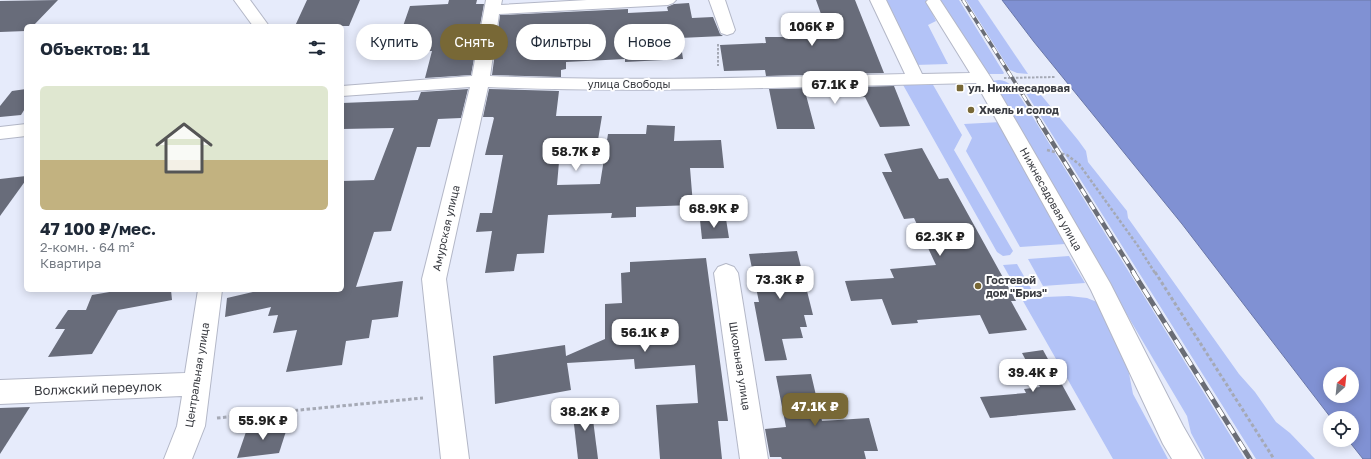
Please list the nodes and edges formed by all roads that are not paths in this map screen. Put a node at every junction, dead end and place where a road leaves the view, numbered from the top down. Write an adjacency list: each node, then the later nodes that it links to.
1 (242, 0): 7 (street)
2 (668, 0): 6 (street)
3 (717, 0): 8 (street)
4 (878, 0): 10 (street)
5 (934, 2): 9 (street, Нижнесадовая улица)
6 (493, 5): 11 (street, Амурская улица)
7 (260, 24)
8 (727, 30)
9 (982, 78): 10 (street); 22 (street, Нижнесадовая улица)
10 (916, 80): 11 (street, улица Свободы)
11 (480, 81): 12 (street, улица Свободы); 20 (street, Амурская улица)
12 (344, 92)
13 (24, 130): 14 (street)
14 (0, 133)
15 (726, 273): 21 (street, Школьная улица)
16 (210, 292): 17 (street, Центральная улица)
17 (196, 384): 18 (street, Волжский переулок); 19 (street, Центральная улица)
18 (0, 392)
19 (178, 459)
20 (455, 459)
21 (754, 459)
22 (1188, 459)

